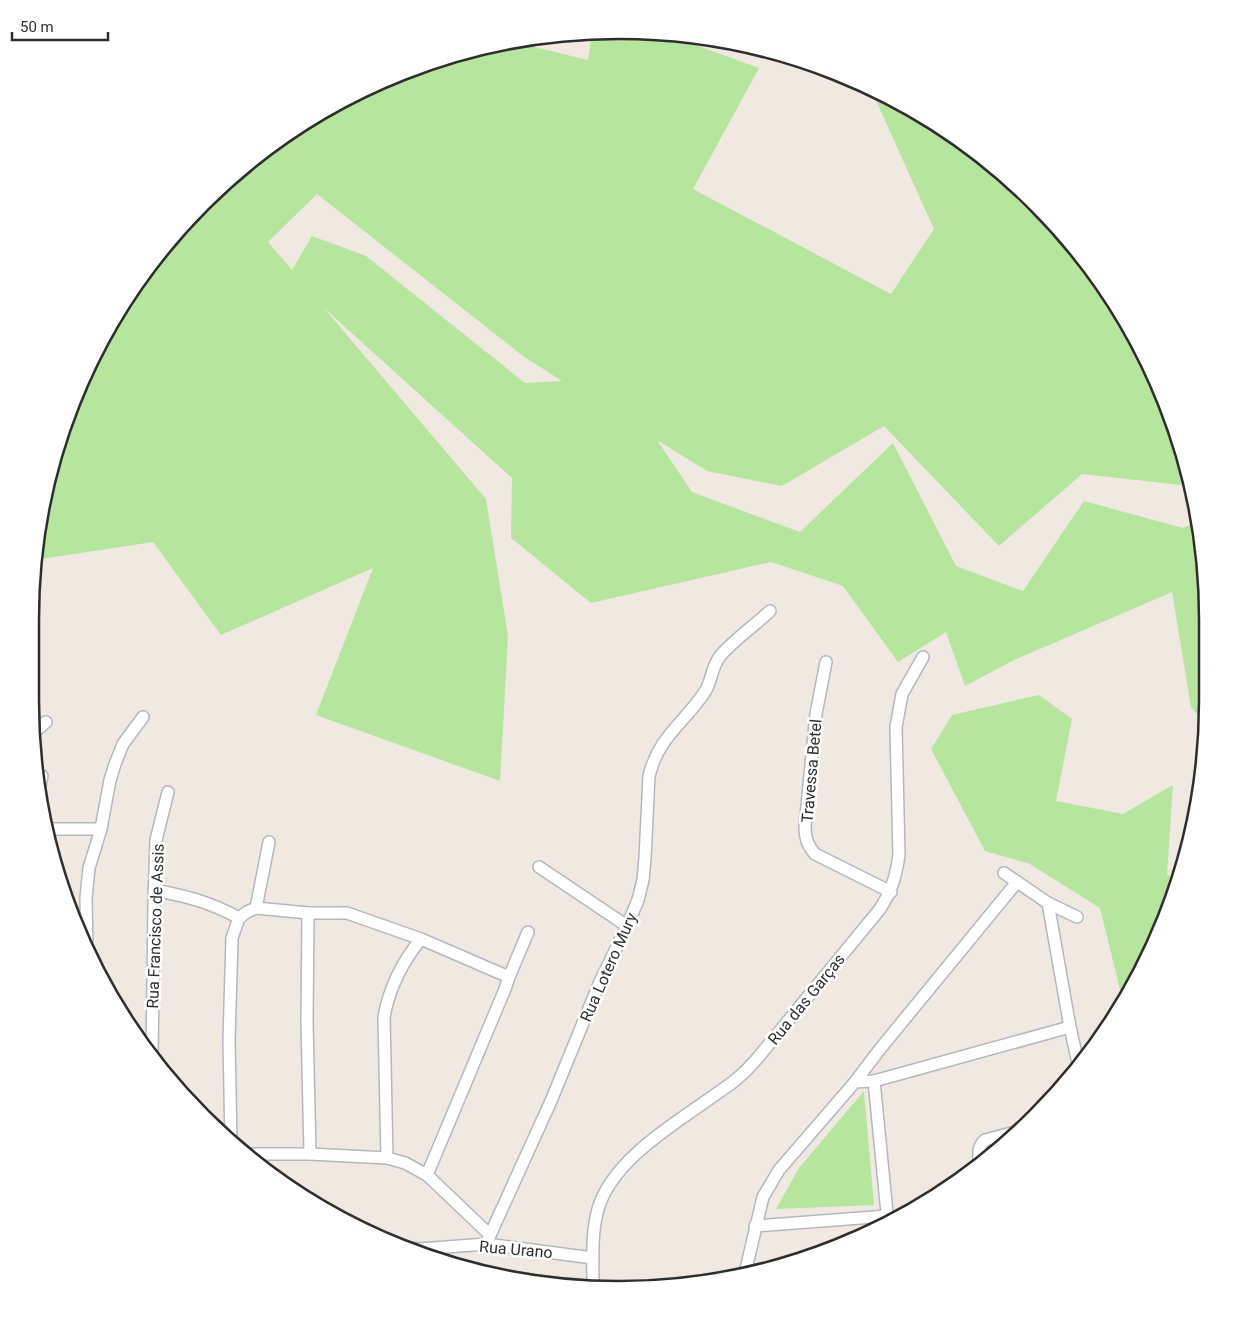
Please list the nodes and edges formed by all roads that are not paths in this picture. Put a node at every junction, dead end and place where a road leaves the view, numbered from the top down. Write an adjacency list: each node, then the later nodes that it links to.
1 (770, 611): 21 (street, Rua Lotero Mury)
2 (923, 657): 15 (street, Rua das Garças)
3 (826, 662): 15 (street, Travessa Betel)
4 (143, 717): 9 (street)
5 (46, 722): 6 (street)
6 (40, 727)
7 (168, 792): 14 (street, Rua Francisco de Assis)
8 (54, 829): 9 (street)
9 (101, 829): 22 (street)
10 (269, 842): 17 (street)
11 (539, 867): 21 (street)
12 (1004, 873): 13 (street)
13 (1017, 882): 16 (street); 30 (street)
14 (154, 890): 20 (street); 27 (street, Rua Francisco de Assis)
15 (891, 892): 43 (street, Rua das Garças)
16 (1048, 903): 19 (street); 26 (street)
17 (256, 908): 18 (street); 20 (street)
18 (308, 913): 24 (street); 34 (street)
19 (1077, 917)
20 (239, 918): 31 (street)
21 (627, 926): 41 (street, Rua Lotero Mury)
22 (87, 931)
23 (528, 932): 25 (street)
24 (422, 939): 25 (street); 36 (street)
25 (509, 977): 37 (street)
26 (1070, 1027): 28 (street); 29 (street)
27 (152, 1044)
28 (1077, 1057)
29 (874, 1081): 30 (street); 38 (street)
30 (856, 1082): 40 (street)
31 (231, 1132)
32 (1004, 1135): 35 (street)
33 (257, 1154): 34 (street)
34 (310, 1154): 36 (street)
35 (978, 1156)
36 (387, 1158): 37 (street)
37 (427, 1175): 41 (street)
38 (888, 1215)
39 (879, 1219): 40 (street)
40 (755, 1226): 44 (street)
41 (488, 1240): 42 (street, Rua Urano); 43 (street, Rua Urano)
42 (428, 1248)
43 (593, 1258): 45 (street, Rua das Garças)
44 (747, 1266)
45 (593, 1280)

